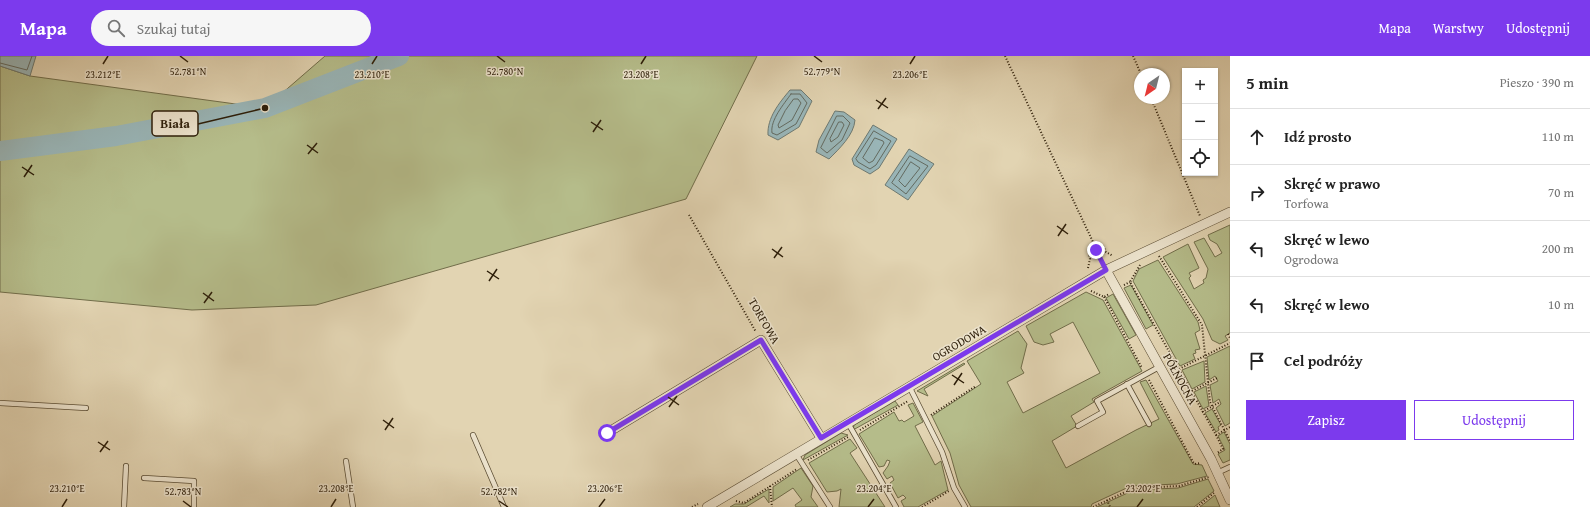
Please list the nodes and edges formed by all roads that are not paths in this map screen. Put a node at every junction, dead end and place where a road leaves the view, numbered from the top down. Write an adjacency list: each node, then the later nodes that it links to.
1 (1230, 212): 2 (street, OGRODOWA)
2 (1106, 270): 3 (street, PÓŁNOCNA); 5 (street, OGRODOWA)
3 (1159, 367): 4 (lane); 18 (street, PÓŁNOCNA)
4 (1127, 384): 9 (lane); 10 (lane)
5 (909, 386): 8 (street, OGRODOWA); 28 (lane)
6 (0, 403): 7 (lane)
7 (86, 408)
8 (848, 423): 13 (street, OGRODOWA); 27 (lane)
9 (1149, 424)
10 (1078, 426)
11 (607, 433): 13 (street, TORFOWA)
12 (473, 435): 24 (lane)
13 (821, 438): 14 (street, OGRODOWA)
14 (796, 454): 25 (street, OGRODOWA); 26 (lane)
15 (346, 461): 23 (lane)
16 (126, 466): 21 (lane)
17 (1230, 467): 18 (lane)
18 (1217, 473): 20 (street, PÓŁNOCNA)
19 (144, 478): 22 (lane)
20 (1230, 500)
21 (124, 507)
22 (194, 507)
23 (353, 507)
24 (504, 507)
25 (707, 507)
26 (830, 507)
27 (896, 507)
28 (965, 507)

